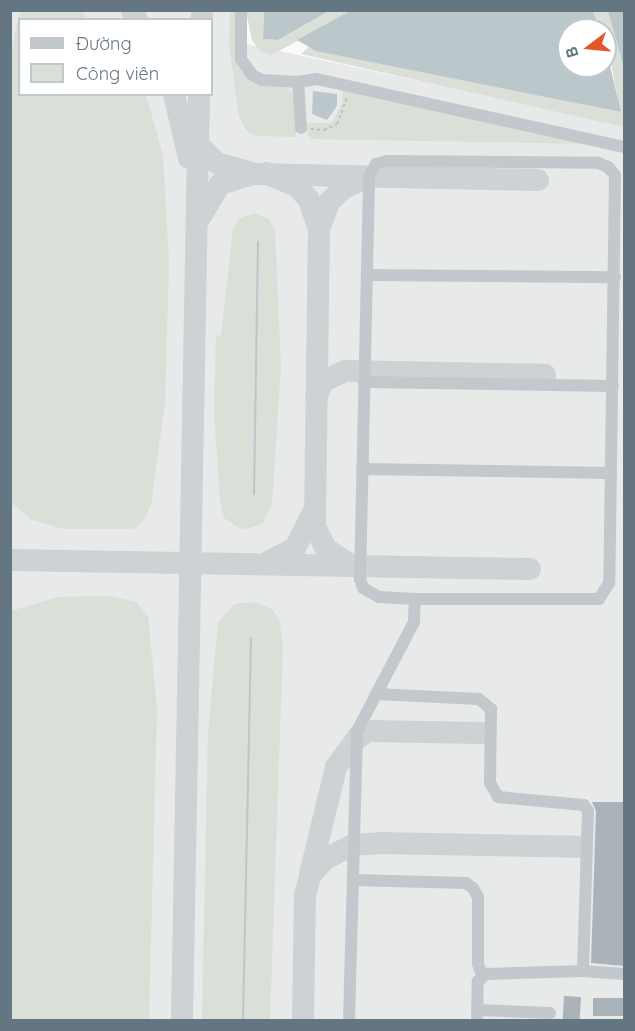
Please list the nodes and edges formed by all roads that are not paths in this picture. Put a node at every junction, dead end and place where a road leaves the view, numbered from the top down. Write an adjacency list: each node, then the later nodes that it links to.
1 (241, 10): 2 (lane)
2 (298, 82): 3 (lane); 4 (lane)
3 (301, 128)
4 (624, 147)
5 (367, 275): 6 (lane); 6 (lane); 7 (lane)
6 (615, 277): 8 (lane)
7 (364, 382): 8 (lane); 9 (lane)
8 (613, 386): 10 (lane)
9 (362, 469): 10 (lane); 11 (lane)
10 (611, 473): 11 (lane)
11 (416, 599): 12 (lane)
12 (376, 694): 13 (lane); 14 (lane)
13 (353, 880): 16 (lane); 19 (lane)
14 (583, 971): 15 (lane); 16 (lane)
15 (624, 974)
16 (482, 975): 18 (lane)
17 (550, 1013): 18 (lane)
18 (477, 1015)
19 (350, 1020)

